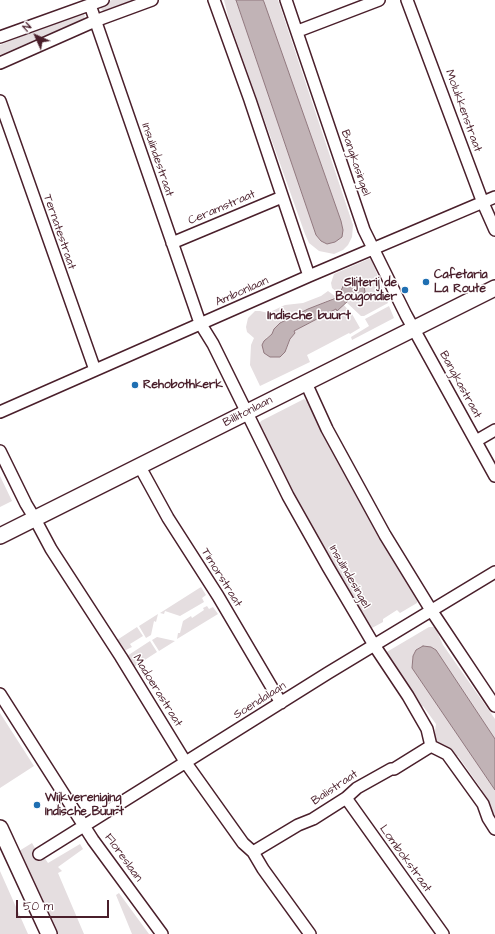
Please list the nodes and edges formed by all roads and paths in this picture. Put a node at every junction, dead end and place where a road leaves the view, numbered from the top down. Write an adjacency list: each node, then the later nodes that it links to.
1 (103, 0): 7 (street)
2 (152, 0): 8 (street)
3 (214, 0): 13 (street)
4 (286, 0): 9 (street, Bangkasingel)
5 (379, 0): 9 (street)
6 (408, 0): 15 (street, Molukkenstraat)
7 (90, 5): 8 (street, Insulindestraat); 10 (street)
8 (95, 21): 11 (street); 17 (street, Insulindestraat)
9 (298, 31): 18 (street, Bangkasingel)
10 (0, 37)
11 (0, 63)
12 (0, 101): 23 (street, Ternatestraat)
13 (282, 197): 17 (street, Ceramstraat); 19 (street)
14 (495, 197): 15 (street, Ambonlaan)
15 (483, 202): 16 (street, Molukkenstraat); 18 (street, Ambonlaan)
16 (495, 230)
17 (172, 243): 21 (street, Insulindestraat)
18 (374, 249): 19 (street, Ambonlaan); 22 (street, Bangkasingel)
19 (309, 276): 21 (street, Ambonlaan)
20 (495, 288): 22 (street, Billitonlaan)
21 (200, 323): 23 (street, Ambonlaan); 26 (street, Insulindesingel)
22 (413, 328): 24 (street, Billitonlaan); 28 (street, Bangkastraat)
23 (95, 370): 25 (street, Ambonlaan)
24 (306, 382): 26 (street, Billitonlaan); 35 (street)
25 (0, 412)
26 (247, 413): 30 (street, Billitonlaan); 36 (street, Insulindesingel)
27 (495, 430): 28 (street)
28 (476, 442): 31 (street, Bangkastraat)
29 (0, 451): 32 (street, Madoerastraat)
30 (140, 467): 32 (street, Billitonlaan); 38 (street, Timorstraat)
31 (495, 476)
32 (35, 519): 33 (street, Billitonlaan); 41 (street, Madoerastraat)
33 (0, 536)
34 (495, 572): 35 (street, Soendalaan)
35 (431, 610): 36 (street, Soendalaan); 39 (street)
36 (374, 645): 38 (street, Soendalaan); 40 (street, Insulindesingel)
37 (0, 694): 43 (street, Floreslaan)
38 (281, 703): 41 (street, Soendalaan)
39 (495, 706)
40 (431, 746): 42 (street, Balistraat); 45 (street)
41 (186, 763): 43 (street, Soendalaan); 46 (street, Madoerastraat)
42 (346, 798): 46 (street, Balistraat); 51 (street, Lombokstraat)
43 (84, 825): 47 (street, Soendalaan); 49 (street, Floreslaan)
44 (0, 828): 48 (street)
45 (495, 829)
46 (253, 852): 50 (street, Madoerastraat)
47 (39, 854)
48 (48, 934)
49 (162, 934)
50 (310, 934)
51 (443, 934)

